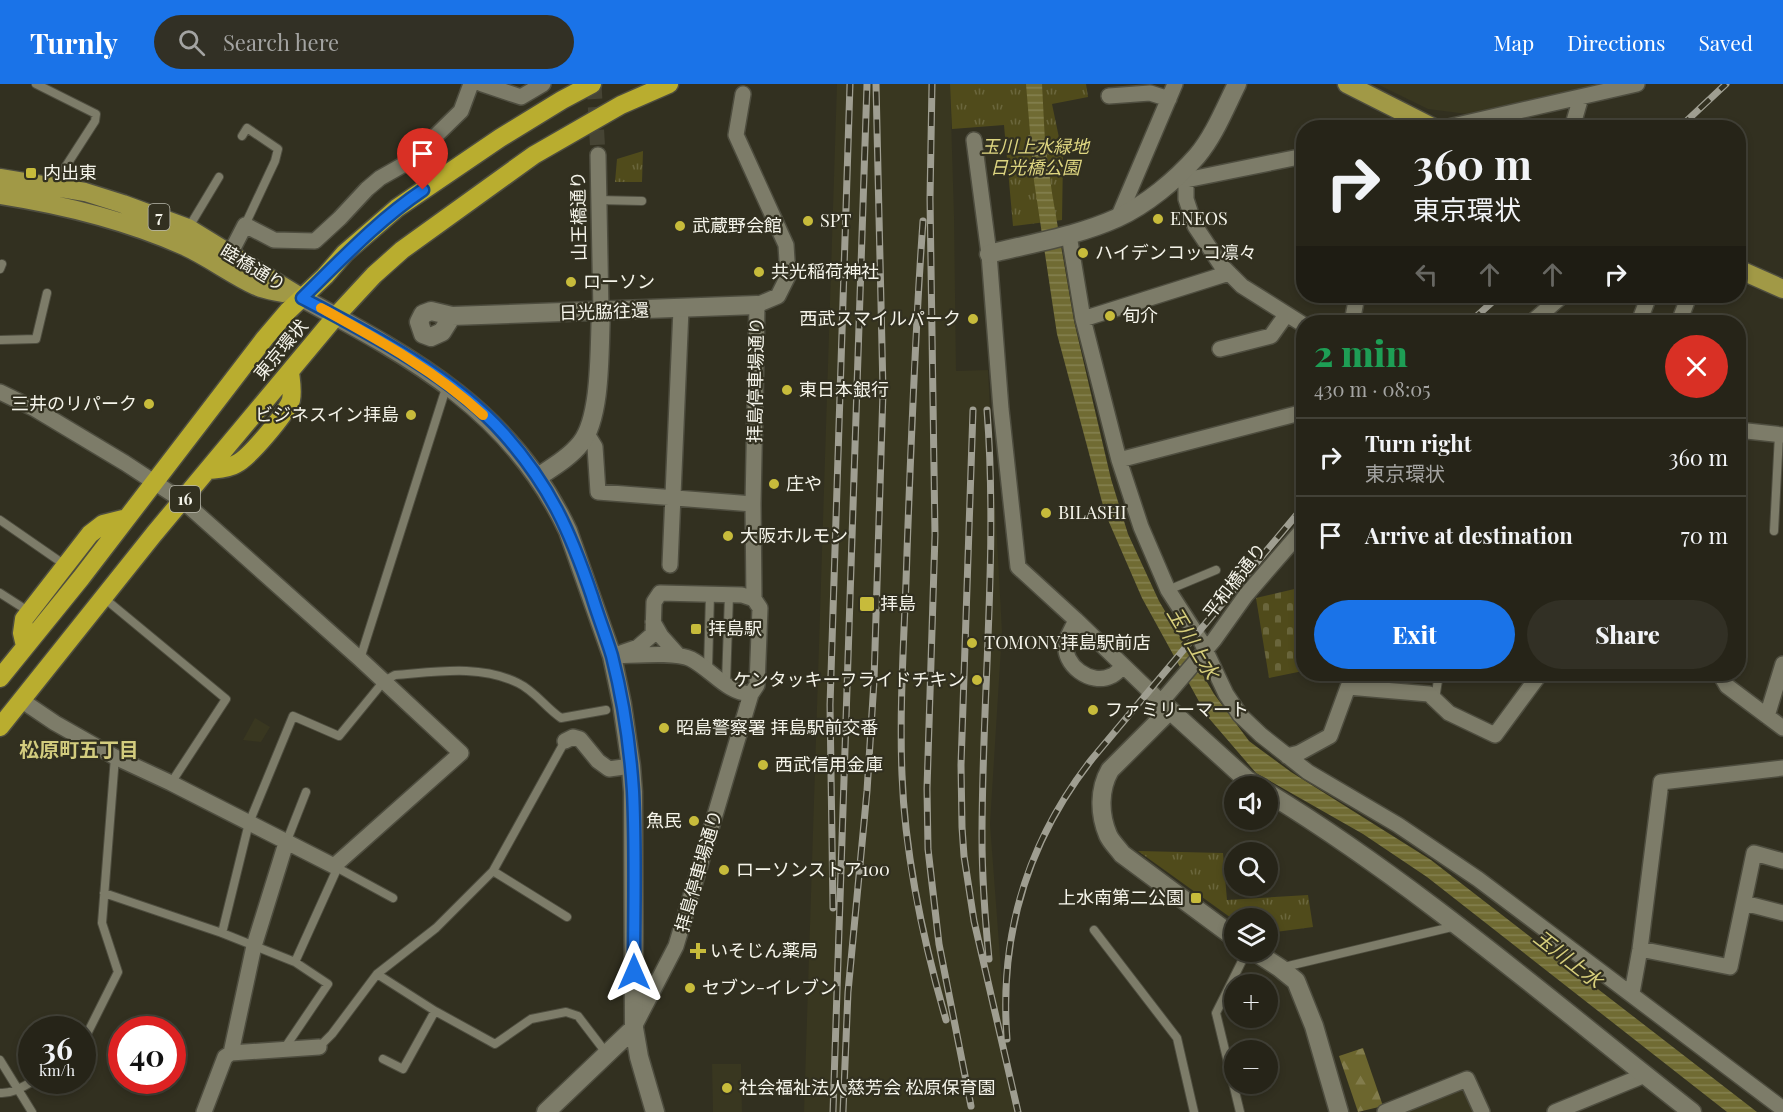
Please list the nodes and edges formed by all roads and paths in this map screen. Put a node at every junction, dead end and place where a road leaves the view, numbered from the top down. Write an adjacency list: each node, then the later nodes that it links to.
1 (36, 84): 25 (lane)
2 (471, 84): 30 (street)
3 (482, 84): 4 (street)
4 (543, 84)
5 (592, 84): 39 (highway, 東京環状 / 16)
6 (669, 84): 46 (highway, 東京環状)
7 (1175, 84): 14 (street)
8 (1237, 84): 24 (street)
9 (1347, 84): 15 (main road)
10 (1637, 84): 13 (street)
11 (743, 94): 41 (street)
12 (1109, 96): 14 (street)
13 (1581, 97): 16 (street); 17 (street)
14 (1168, 99): 29 (street)
15 (1418, 120)
16 (1479, 120)
17 (1574, 120)
18 (242, 136): 30 (lane)
19 (974, 140): 34 (street)
20 (598, 155): 27 (street, 山王橋通り)
21 (1296, 158): 24 (street)
22 (219, 177): 31 (lane)
23 (0, 178): 25 (main road, 睦橋通り / 7)
24 (1179, 180): 29 (street); 36 (street)
25 (56, 186): 31 (main road, 睦橋通り / 7)
26 (0, 195): 39 (main road, 睦橋通り / 7)
27 (598, 200): 28 (lane); 43 (street, 山王橋通り)
28 (642, 201)
29 (1118, 218): 32 (street)
30 (244, 225): 33 (street)
31 (188, 228): 33 (main road, 睦橋通り / 7)
32 (1063, 236): 34 (street); 48 (street)
33 (230, 254): 39 (main road, 睦橋通り / 7)
34 (989, 255): 78 (street)
35 (1746, 272): 37 (main road)
36 (1229, 273): 44 (street); 48 (street)
37 (1783, 289)
38 (47, 293): 50 (lane)
39 (302, 298): 46 (street); 60 (highway, 東京環状 / 16)
40 (1554, 303): 45 (street)
41 (757, 305): 42 (street, 日光脇往還); 63 (street, 拝島停車場通り)
42 (681, 309): 43 (street, 日光脇往還); 61 (street)
43 (601, 312): 47 (street, 日光脇往還); 56 (street)
44 (1286, 315): 49 (street); 51 (street)
45 (1540, 315)
46 (336, 316): 52 (street); 62 (highway, 東京環状 / 16)
47 (452, 316)
48 (1083, 320): 58 (street)
49 (1296, 321)
50 (0, 340)
51 (1220, 349)
52 (447, 384): 59 (street); 84 (lane)
53 (0, 392): 60 (street)
54 (1296, 414): 58 (street)
55 (1746, 431): 57 (street)
56 (587, 434): 59 (street); 61 (street)
57 (1781, 435): 66 (lane)
58 (1119, 460): 71 (street)
59 (538, 477): 83 (street)
60 (155, 481): 62 (street); 64 (highway, 東京環状 / 16)
61 (673, 498): 63 (street); 68 (street)
62 (183, 501): 75 (highway, 16); 84 (street)
63 (753, 504): 76 (street, 拝島停車場通り)
64 (127, 518): 69 (highway); 80 (highway, 東京環状 / 16)
65 (0, 520): 69 (lane)
66 (1774, 531)
67 (1296, 537): 81 (street, 平和橋通り)
68 (670, 565)
69 (66, 566): 77 (highway)
70 (1216, 570): 71 (lane)
71 (1168, 590): 81 (street)
72 (0, 593): 77 (lane)
73 (710, 594): 74 (street); 79 (street); 87 (lane)
74 (729, 595): 76 (street); 93 (lane)
75 (103, 598): 96 (highway, 16); 108 (lane)
76 (754, 599): 94 (street, 拝島停車場通り)
77 (30, 612): 80 (highway)
78 (1076, 620): 86 (street); 86 (street)
79 (653, 622): 82 (street); 83 (street)
80 (25, 646): 88 (highway, 東京環状 / 16)
81 (1201, 654): 97 (street, 平和橋通り); 103 (street)
82 (678, 655): 83 (street); 87 (street)
83 (612, 656): 105 (street)
84 (360, 659): 89 (street)
85 (1783, 664): 99 (street)
86 (1122, 667): 97 (street)
87 (708, 671): 93 (street)
88 (0, 678)
89 (384, 681): 98 (lane); 111 (lane); 114 (street)
90 (1438, 681): 95 (lane)
91 (1535, 681): 95 (street)
92 (1724, 681): 99 (street)
93 (726, 684): 94 (street)
94 (751, 694): 135 (street, 拝島停車場通り)
95 (1435, 699): 103 (street)
96 (21, 700): 100 (highway, 16); 104 (street)
97 (1166, 706): 107 (street); 122 (street)
98 (606, 710)
99 (1767, 716): 101 (street)
100 (0, 727)
101 (1783, 728)
102 (565, 741): 105 (street); 115 (lane)
103 (1287, 756): 132 (street)
104 (115, 757): 108 (street); 116 (lane)
105 (631, 766): 135 (street)
106 (1783, 768): 126 (street)
107 (1243, 776)
108 (171, 783): 111 (street)
109 (306, 792): 112 (lane)
110 (1278, 799): 121 (street)
111 (249, 823): 112 (street); 124 (lane)
112 (286, 843): 114 (street); 125 (street)
113 (1783, 861): 118 (street)
114 (335, 868): 117 (lane); 127 (lane)
115 (493, 871): 120 (lane); 131 (lane)
116 (104, 893): 124 (lane); 134 (lane)
117 (393, 898)
118 (1744, 903): 119 (street); 126 (street)
119 (1783, 913)
120 (567, 916)
121 (1457, 926): 130 (lane); 142 (street)
122 (1224, 929)
123 (1094, 930): 150 (lane)
124 (222, 933): 125 (lane)
125 (254, 946): 127 (lane); 138 (street)
126 (1640, 950): 132 (street)
127 (295, 962): 137 (lane)
128 (1241, 962): 151 (lane)
129 (1271, 962): 130 (street)
130 (1280, 968): 152 (street)
131 (378, 975): 133 (lane); 136 (lane)
132 (1632, 993): 145 (street)
133 (435, 1011): 139 (lane); 140 (lane)
134 (96, 1016)
135 (634, 1028): 139 (street, 拝島停車場通り); 149 (street)
136 (319, 1047): 137 (street)
137 (283, 1051): 138 (street)
138 (231, 1053): 147 (street)
139 (607, 1054): 148 (street, 拝島停車場通り)
140 (383, 1059)
141 (0, 1060): 143 (lane)
142 (1645, 1075): 155 (street); 156 (street)
143 (17, 1090): 144 (lane); 146 (lane)
144 (0, 1093)
145 (1783, 1109)
146 (32, 1112)
147 (204, 1112)
148 (546, 1112)
149 (655, 1112)
150 (1194, 1112)
151 (1240, 1112)
152 (1339, 1112)
153 (1385, 1112): 154 (street)
154 (1482, 1112)
155 (1555, 1112)
156 (1692, 1112)

